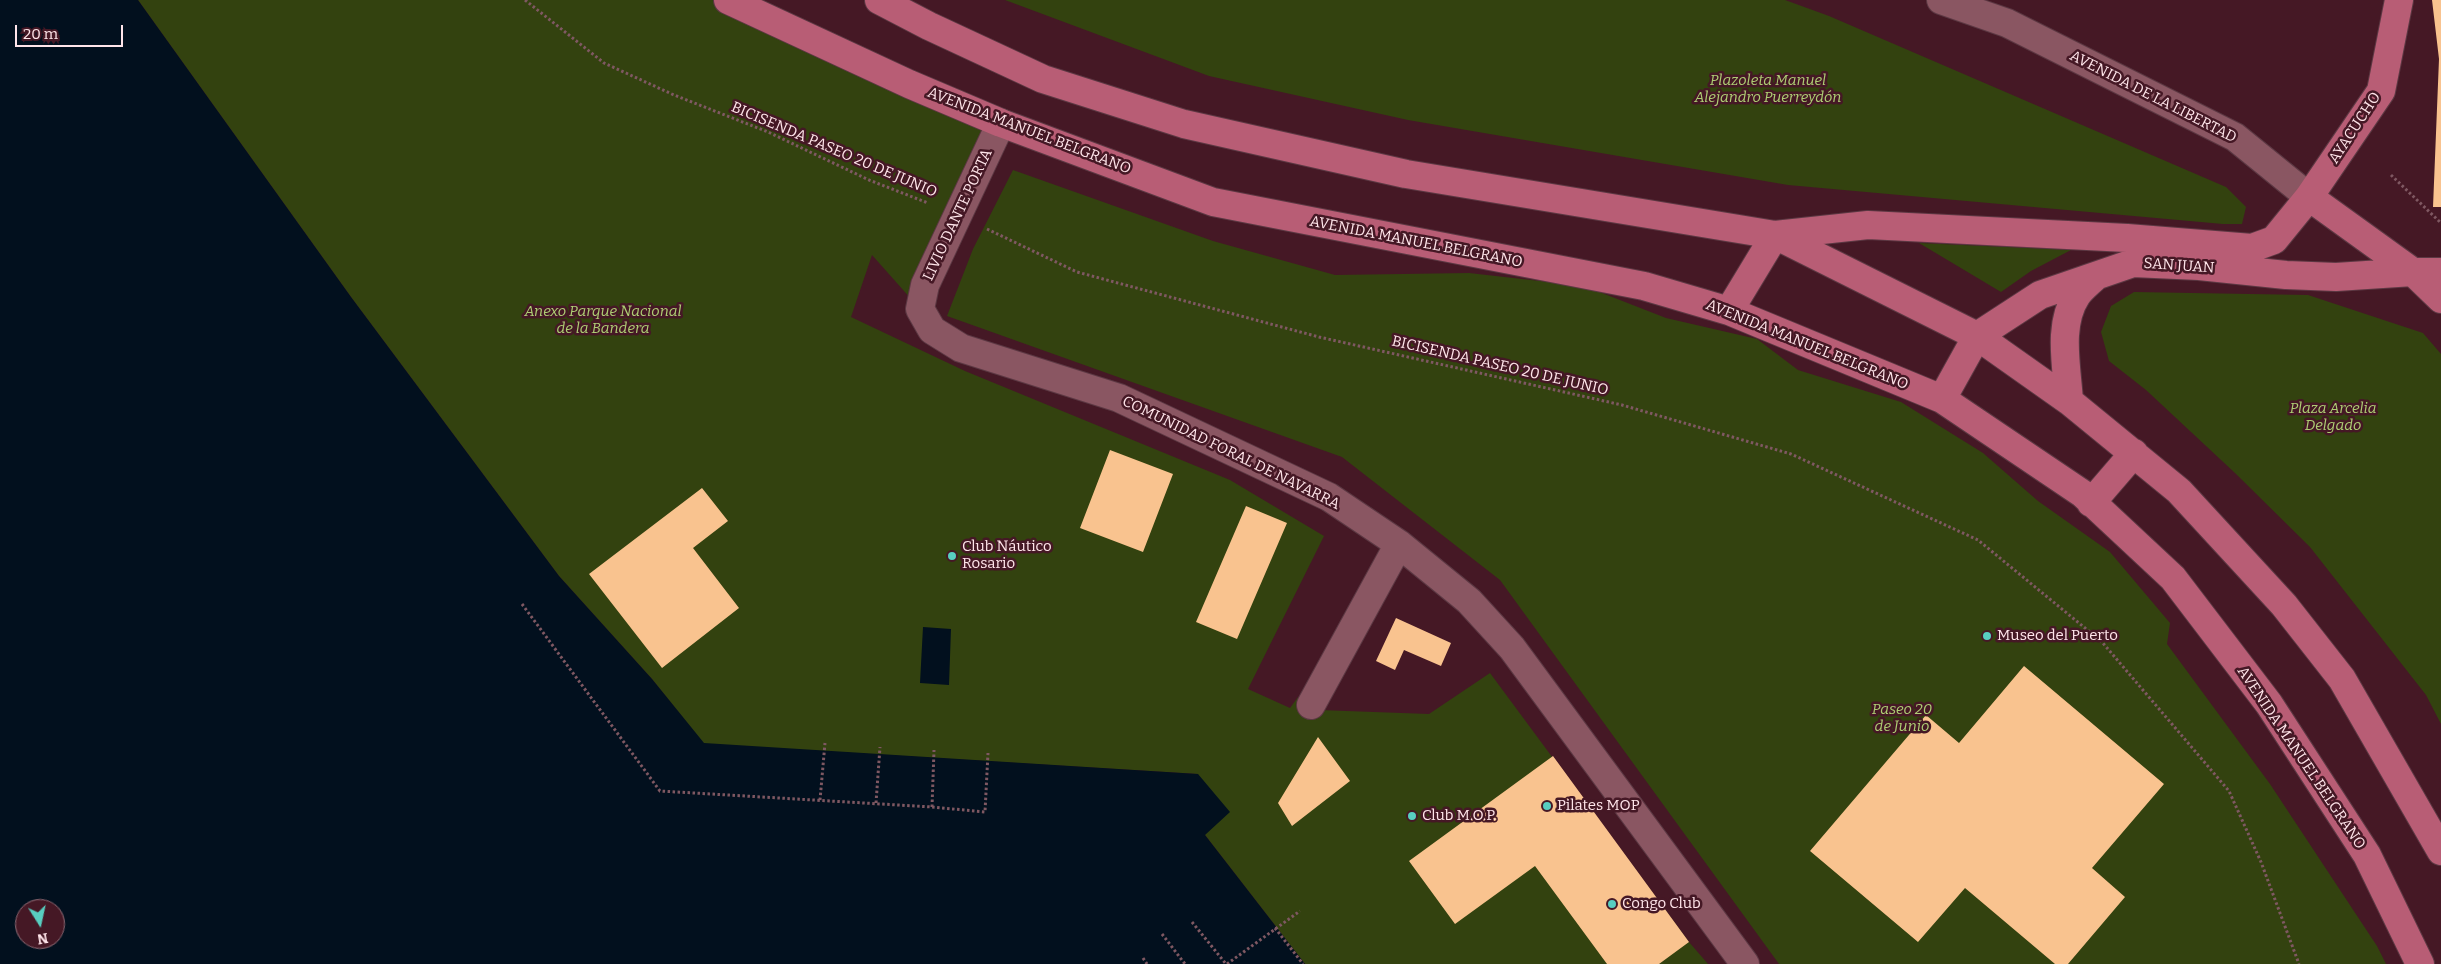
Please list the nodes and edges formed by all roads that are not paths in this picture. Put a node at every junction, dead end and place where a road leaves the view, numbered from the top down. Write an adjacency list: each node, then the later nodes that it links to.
1 (728, 0): 5 (main road, AVENIDA MANUEL BELGRANO)
2 (878, 0): 7 (main road)
3 (1941, 0): 6 (street, AVENIDA DE LA LIBERTAD)
4 (2399, 0): 6 (main road, AYACUCHO)
5 (1001, 123): 13 (street, LIVIO DANTE PORTA); 14 (main road, AVENIDA MANUEL BELGRANO)
6 (2309, 197): 8 (main road, AYACUCHO); 9 (main road, AVENIDA DE LA LIBERTAD)
7 (1776, 235): 8 (main road, SAN JUAN); 14 (main road); 15 (main road)
8 (2274, 240)
9 (2413, 272): 10 (main road, SAN JUAN); 11 (main road, SAN JUAN); 12 (main road, AVENIDA DE LA LIBERTAD)
10 (2441, 272)
11 (2097, 275): 15 (main road, SAN JUAN); 17 (main road)
12 (2441, 299)
13 (920, 309): 20 (street, COMUNIDAD FORAL DE NAVARRA)
14 (1729, 311): 16 (main road, AVENIDA MANUEL BELGRANO)
15 (1977, 336): 16 (main road, SAN JUAN); 17 (main road)
16 (1942, 399): 19 (main road, AVENIDA MANUEL BELGRANO)
17 (2069, 401): 18 (main road)
18 (2134, 454): 19 (main road); 22 (main road)
19 (2091, 503): 24 (main road, AVENIDA MANUEL BELGRANO)
20 (1399, 544): 21 (street); 23 (street, COMUNIDAD FORAL DE NAVARRA)
21 (1311, 705)
22 (2441, 851)
23 (1745, 964)
24 (2420, 964)

